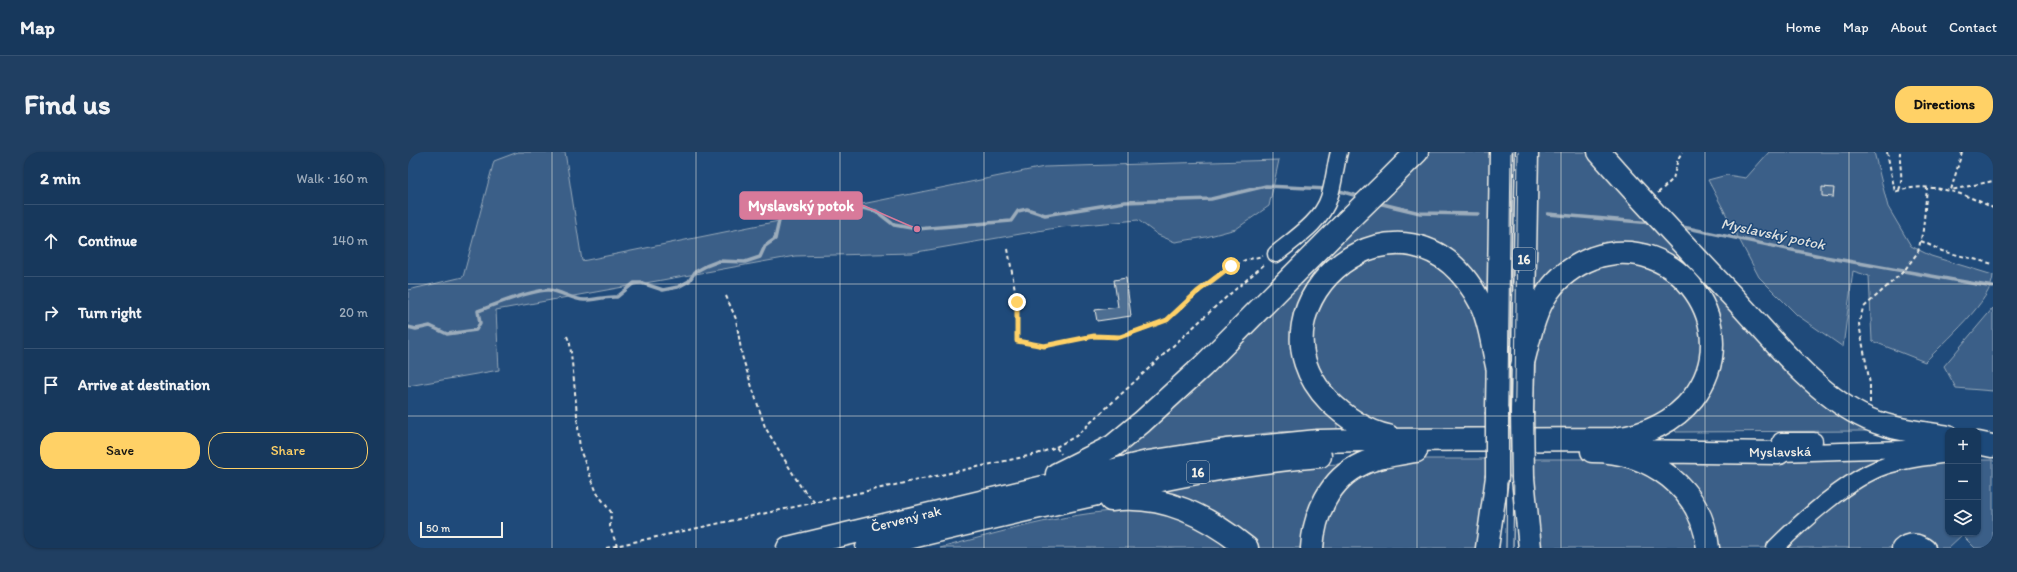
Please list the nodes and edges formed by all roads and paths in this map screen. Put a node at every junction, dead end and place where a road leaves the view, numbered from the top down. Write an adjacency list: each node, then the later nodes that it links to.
1 (1339, 152): 18 (street)
2 (1417, 152): 32 (highway, bridge)
3 (1501, 152): 22 (highway, 16)
4 (1526, 152): 23 (highway, 16)
5 (1598, 152): 14 (highway)
6 (1682, 152): 14 (path)
7 (1887, 152): 12 (path)
8 (1900, 152): 12 (path)
9 (1962, 152): 13 (path)
10 (1993, 181): 13 (path)
11 (1927, 188): 12 (path); 13 (path); 16 (path)
12 (1899, 190)
13 (1951, 190): 15 (path)
14 (1649, 206): 24 (highway)
15 (1993, 208)
16 (1921, 241): 19 (path); 24 (path)
17 (1008, 249): 18 (path)
18 (1276, 254): 29 (path)
19 (1993, 264)
20 (726, 296): 35 (path)
21 (567, 336): 37 (path)
22 (1497, 366): 26 (highway); 33 (highway, 16, bridge)
23 (1522, 366): 27 (highway); 34 (highway, 16, bridge)
24 (1870, 420): 25 (highway)
25 (1945, 436)
26 (1415, 445): 27 (highway, 16); 36 (highway, 16); 42 (highway)
27 (1614, 445): 30 (highway, Myslavská / 16); 47 (highway)
28 (1945, 446): 30 (street, Myslavská)
29 (1056, 447): 32 (path); 35 (path)
30 (1780, 447)
31 (1945, 455): 48 (street)
32 (1070, 468): 36 (highway)
33 (1496, 478): 43 (highway); 44 (highway, 16)
34 (1523, 478): 45 (highway, 16); 46 (highway)
35 (815, 503): 37 (path)
36 (981, 510): 39 (highway, Červený rak / 16); 40 (highway, Červený rak / 16); 41 (highway)
37 (617, 546): 38 (path)
38 (606, 548)
39 (788, 548)
40 (867, 548)
41 (1247, 548)
42 (1312, 548)
43 (1487, 548)
44 (1496, 548)
45 (1522, 548)
46 (1530, 548)
47 (1708, 548)
48 (1775, 548)
49 (1900, 548): 50 (street)
50 (1927, 548)

